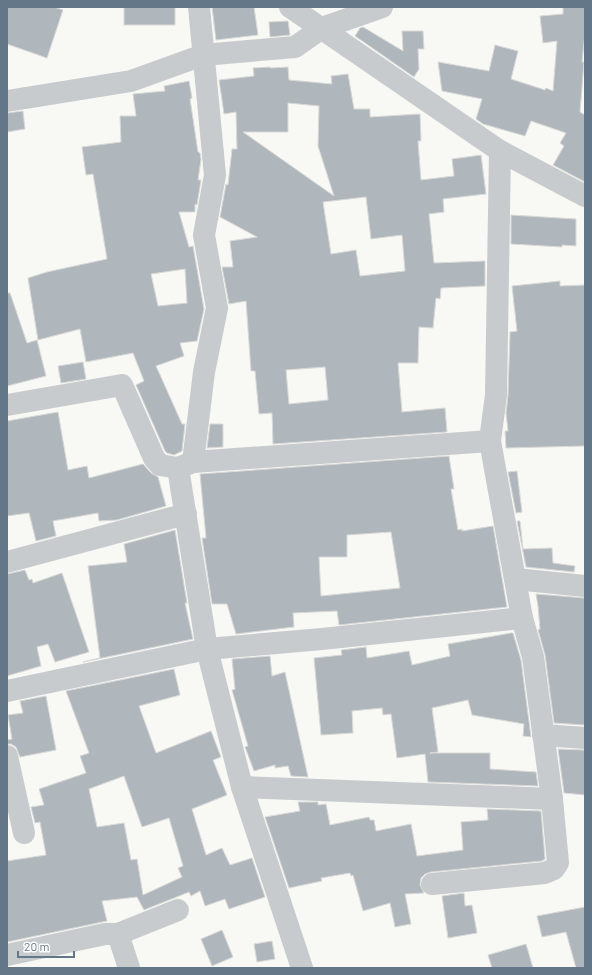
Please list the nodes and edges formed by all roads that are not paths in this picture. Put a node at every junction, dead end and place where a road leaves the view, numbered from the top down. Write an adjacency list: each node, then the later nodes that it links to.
1 (199, 7): 5 (street)
2 (382, 7): 4 (street)
3 (294, 8): 4 (street)
4 (322, 28): 5 (street); 7 (street)
5 (203, 55): 6 (street); 11 (street)
6 (7, 101)
7 (500, 151): 8 (street); 10 (street)
8 (585, 196)
9 (7, 405): 11 (street)
10 (490, 441): 11 (street); 14 (street)
11 (186, 465): 12 (street)
12 (186, 514): 13 (street); 17 (street)
13 (7, 562)
14 (515, 579): 15 (street); 16 (street)
15 (585, 586)
16 (522, 618): 17 (street); 19 (street)
17 (207, 649): 18 (street); 22 (street)
18 (7, 691)
19 (543, 735): 20 (street); 23 (street)
20 (585, 738)
21 (7, 756): 24 (street)
22 (242, 787): 23 (street); 30 (street)
23 (552, 799): 25 (street)
24 (24, 833)
25 (432, 884)
26 (178, 910): 27 (street)
27 (118, 934): 28 (street); 29 (street)
28 (7, 955)
29 (129, 968)
30 (302, 968)

